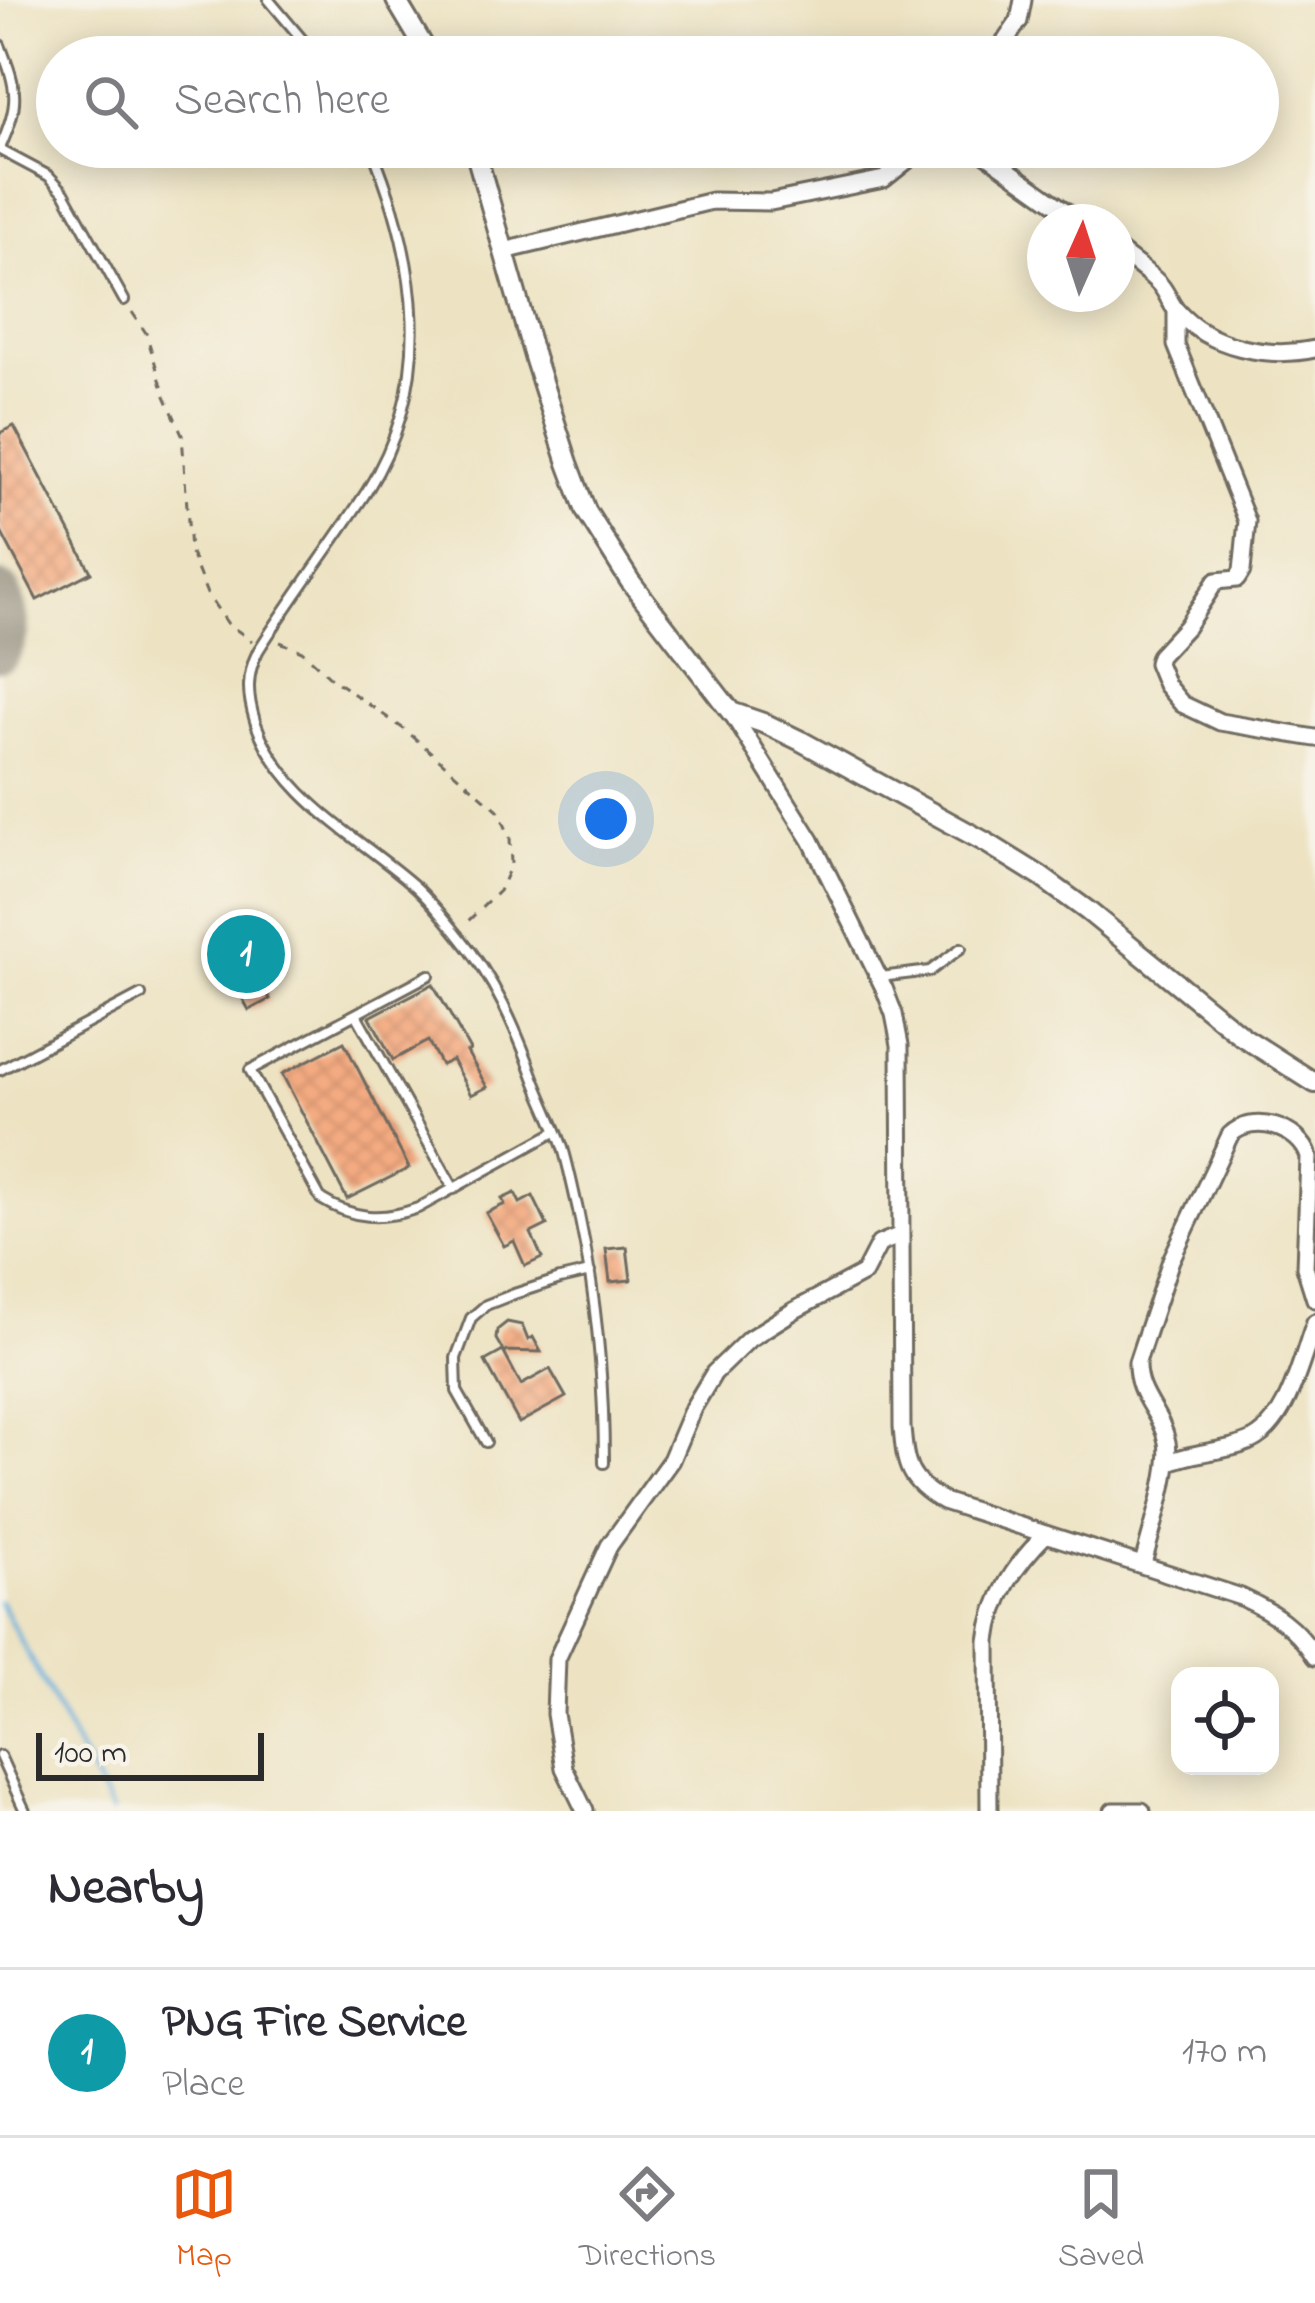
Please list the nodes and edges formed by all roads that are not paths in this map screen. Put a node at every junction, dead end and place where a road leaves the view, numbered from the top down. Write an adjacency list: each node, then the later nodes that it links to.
1 (269, 0): 4 (lane)
2 (395, 0): 5 (street)
3 (1024, 0): 6 (street)
4 (299, 36)
5 (417, 36)
6 (1009, 36)
7 (0, 45): 8 (lane)
8 (0, 149): 16 (lane)
9 (378, 168): 28 (lane)
10 (480, 168): 14 (street)
11 (897, 168): 14 (street)
12 (1006, 168): 13 (street)
13 (1057, 204)
14 (504, 251): 19 (street)
15 (1135, 265): 17 (street)
16 (124, 300)
17 (1176, 310): 18 (street); 20 (street)
18 (1315, 349)
19 (731, 712): 23 (street); 27 (street)
20 (1315, 738)
21 (961, 948): 23 (lane)
22 (429, 976): 25 (lane)
23 (878, 977): 30 (street)
24 (141, 995): 26 (lane)
25 (356, 1014): 29 (lane); 29 (lane)
26 (0, 1070)
27 (1315, 1084)
28 (555, 1132): 29 (lane); 31 (lane)
29 (454, 1189)
30 (901, 1235): 37 (street); 42 (street)
31 (590, 1272): 34 (lane); 35 (lane)
32 (1315, 1299): 36 (street)
33 (1315, 1322): 36 (street)
34 (487, 1442)
35 (604, 1463)
36 (1167, 1463): 38 (street)
37 (1046, 1534): 38 (street); 43 (street)
38 (1143, 1564): 39 (street)
39 (1315, 1657)
40 (0, 1756): 41 (lane)
41 (25, 1811)
42 (585, 1811)
43 (989, 1811)
44 (1113, 1811): 45 (street)
45 (1142, 1811)

